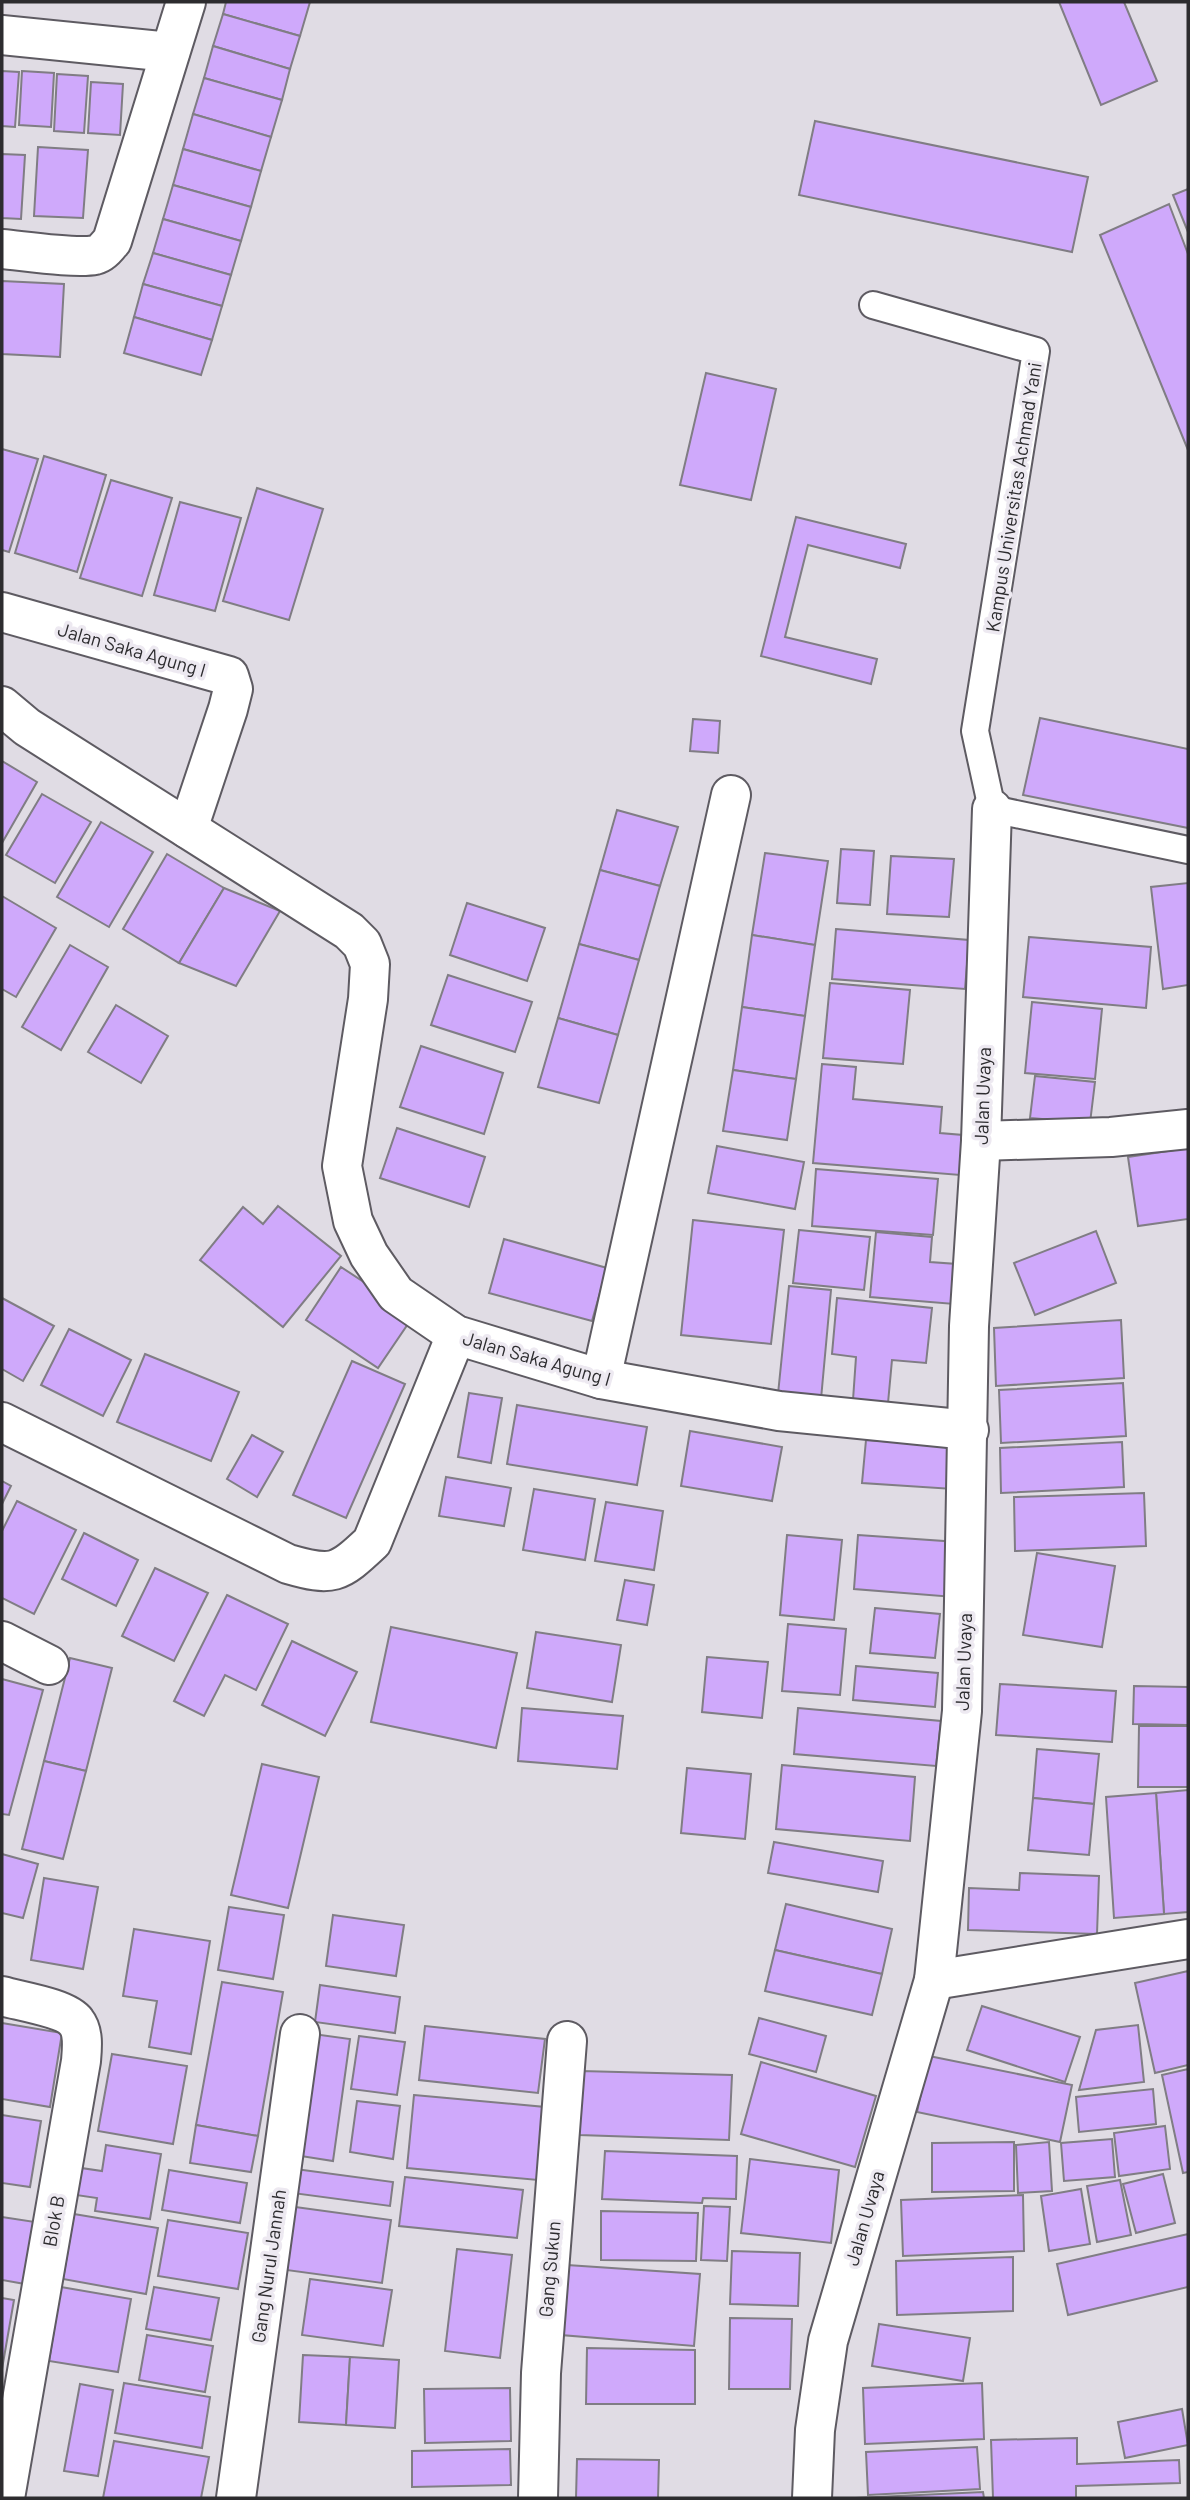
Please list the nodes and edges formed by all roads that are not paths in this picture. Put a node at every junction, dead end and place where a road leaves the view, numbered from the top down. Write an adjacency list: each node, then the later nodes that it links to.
1 (186, 2): 3 (street)
2 (2, 36): 3 (street)
3 (170, 52): 4 (street)
4 (2, 248)
5 (873, 305): 9 (lane, Kampus Universitas Achmad Yani)
6 (2, 612): 10 (street, Jalan Saka Agung I)
7 (2, 706): 10 (street, Jalan Saka Agung I)
8 (731, 795): 15 (street)
9 (992, 809): 11 (lane); 13 (street, Jalan Uvaya)
10 (188, 829): 14 (street, Jalan Saka Agung I)
11 (1188, 850)
12 (1188, 1129): 13 (street)
13 (981, 1142): 17 (street, Jalan Uvaya)
14 (456, 1335): 15 (street, Jalan Saka Agung I); 16 (street)
15 (601, 1379): 17 (street, Jalan Saka Agung I)
16 (2, 1422)
17 (969, 1430): 21 (street, Jalan Uvaya)
18 (2, 1641): 19 (street)
19 (49, 1665)
20 (1188, 1939): 21 (street)
21 (934, 1980): 28 (street, Jalan Uvaya)
22 (2, 1996): 25 (street, Blok B)
23 (300, 2034): 26 (street, Gang Nurul Jannah)
24 (567, 2041): 27 (street, Gang Sukun)
25 (5, 2498)
26 (236, 2498)
27 (538, 2498)
28 (811, 2498)

